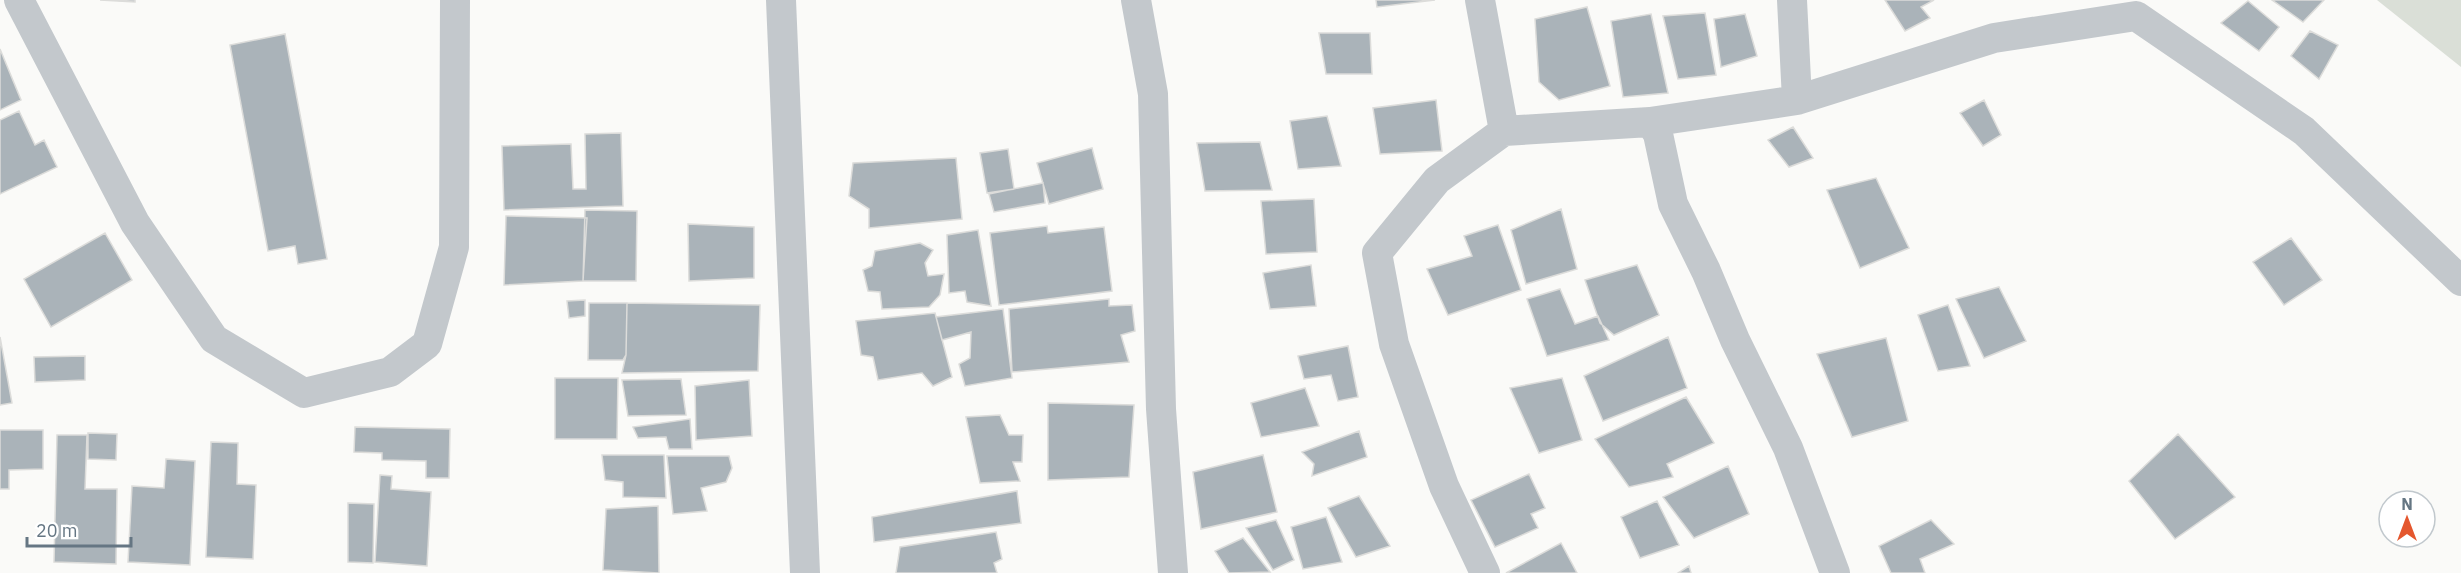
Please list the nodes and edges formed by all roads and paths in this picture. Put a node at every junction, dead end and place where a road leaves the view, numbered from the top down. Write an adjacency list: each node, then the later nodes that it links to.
1 (19, 0): 2 (street)
2 (455, 0)
3 (781, 0): 11 (street)
4 (1136, 0): 12 (street)
5 (1480, 0): 9 (street)
6 (1792, 0): 7 (street)
7 (1797, 100): 8 (street); 10 (street)
8 (1650, 122): 9 (street); 14 (street)
9 (1504, 131): 13 (street)
10 (2461, 281)
11 (805, 573)
12 (1173, 573)
13 (1485, 573)
14 (1836, 573)

